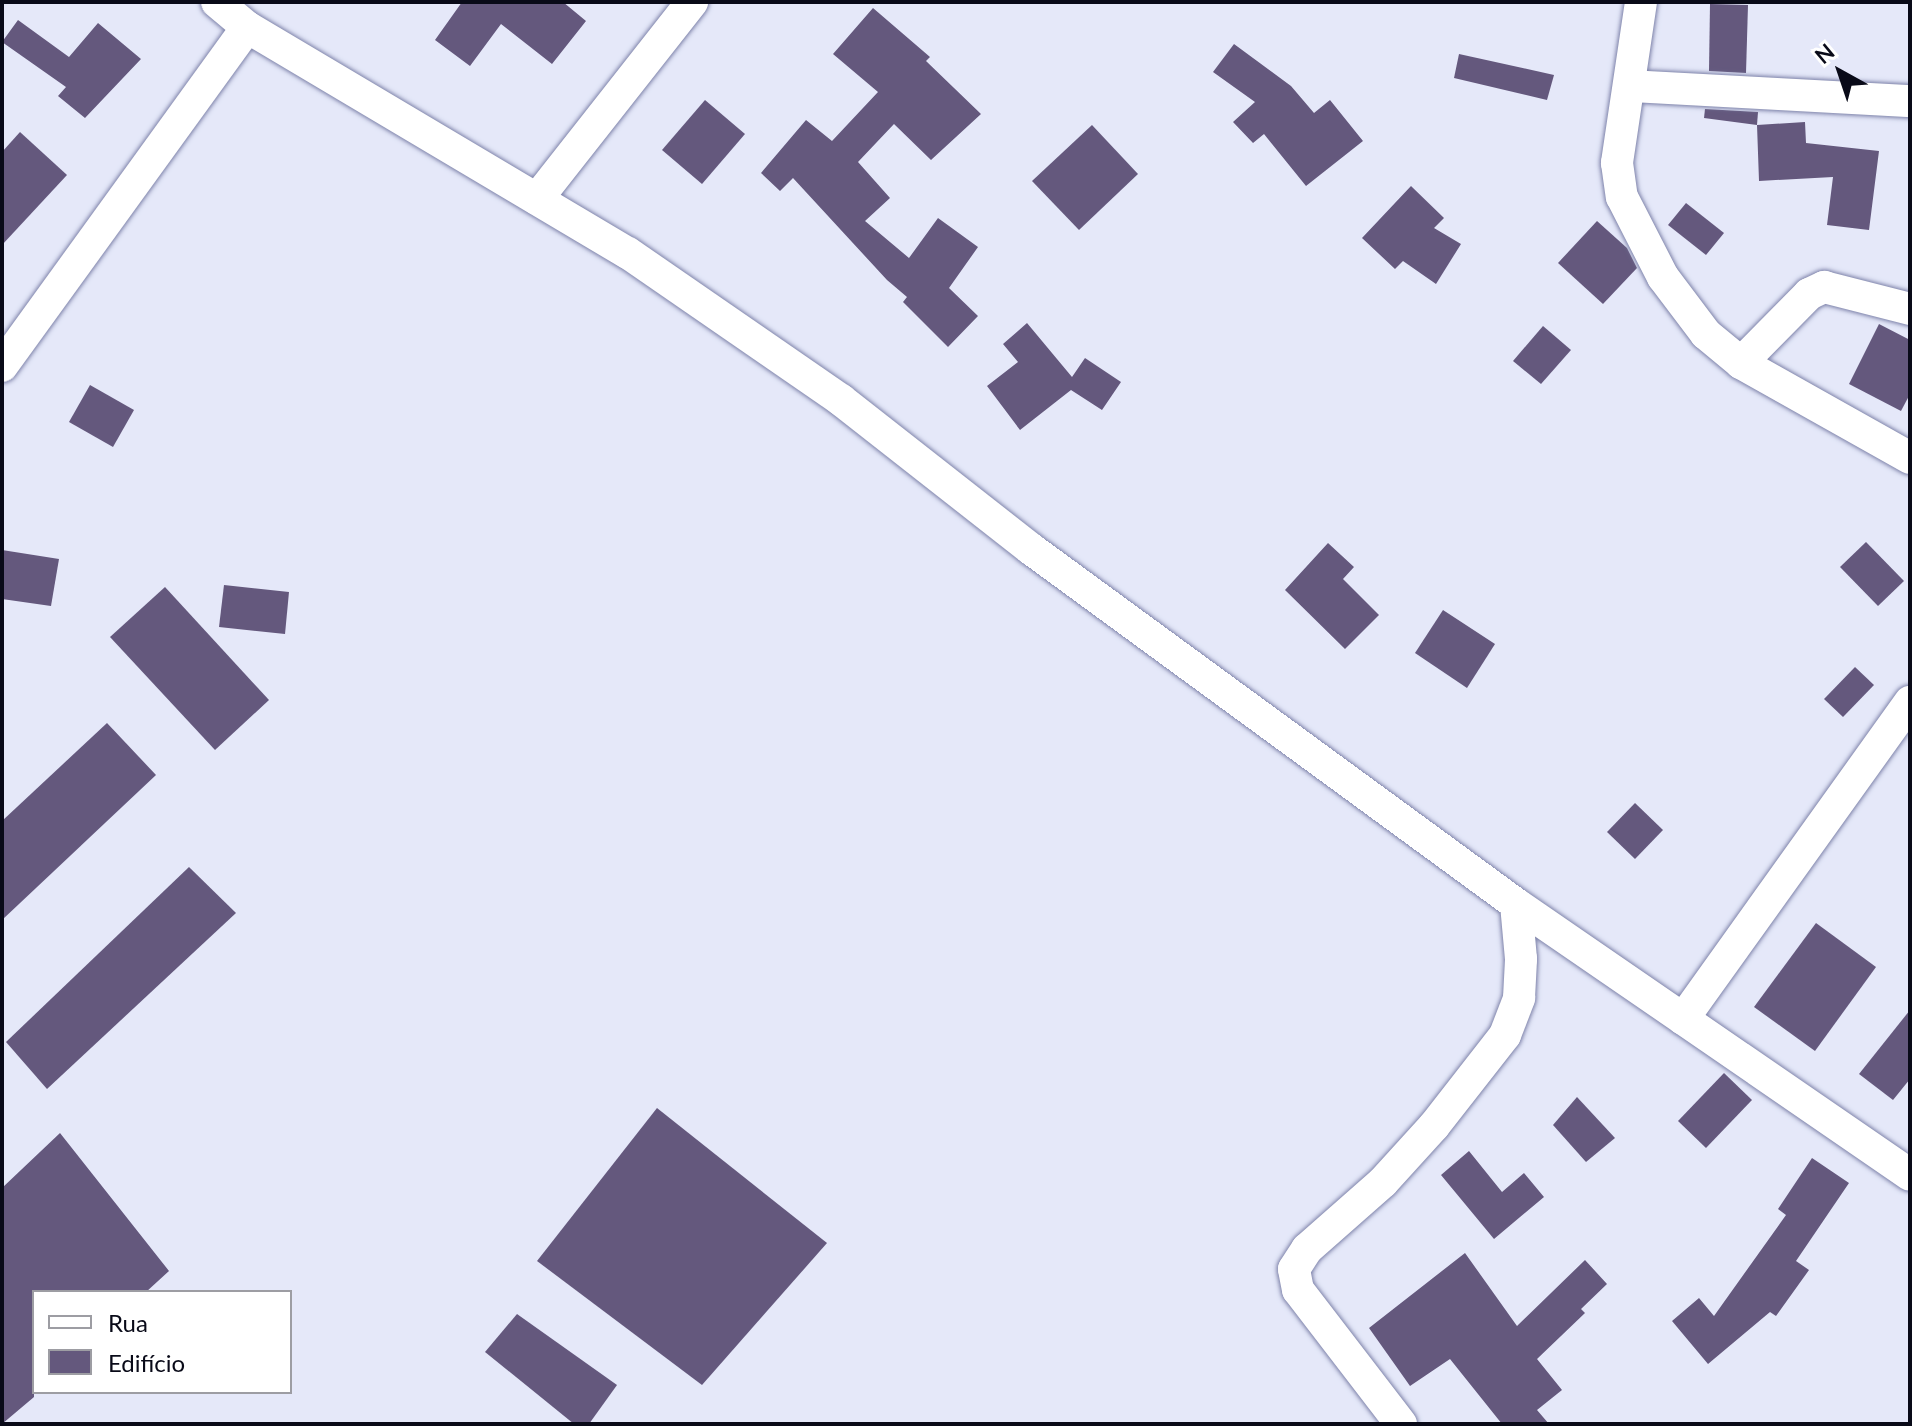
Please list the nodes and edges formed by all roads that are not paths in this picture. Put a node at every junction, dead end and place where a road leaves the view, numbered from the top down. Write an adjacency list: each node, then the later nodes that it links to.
1 (217, 2): 4 (street)
2 (692, 2): 7 (street)
3 (1641, 2): 5 (street)
4 (247, 27): 7 (street); 10 (street)
5 (1630, 86): 6 (street); 9 (street)
6 (1910, 101)
7 (537, 199): 13 (street)
8 (1910, 309): 9 (street)
9 (1741, 363): 11 (street)
10 (2, 366)
11 (1910, 458)
12 (1910, 702): 14 (street)
13 (1516, 904): 14 (street); 16 (street)
14 (1683, 1019): 15 (street)
15 (1910, 1175)
16 (1401, 1424)

